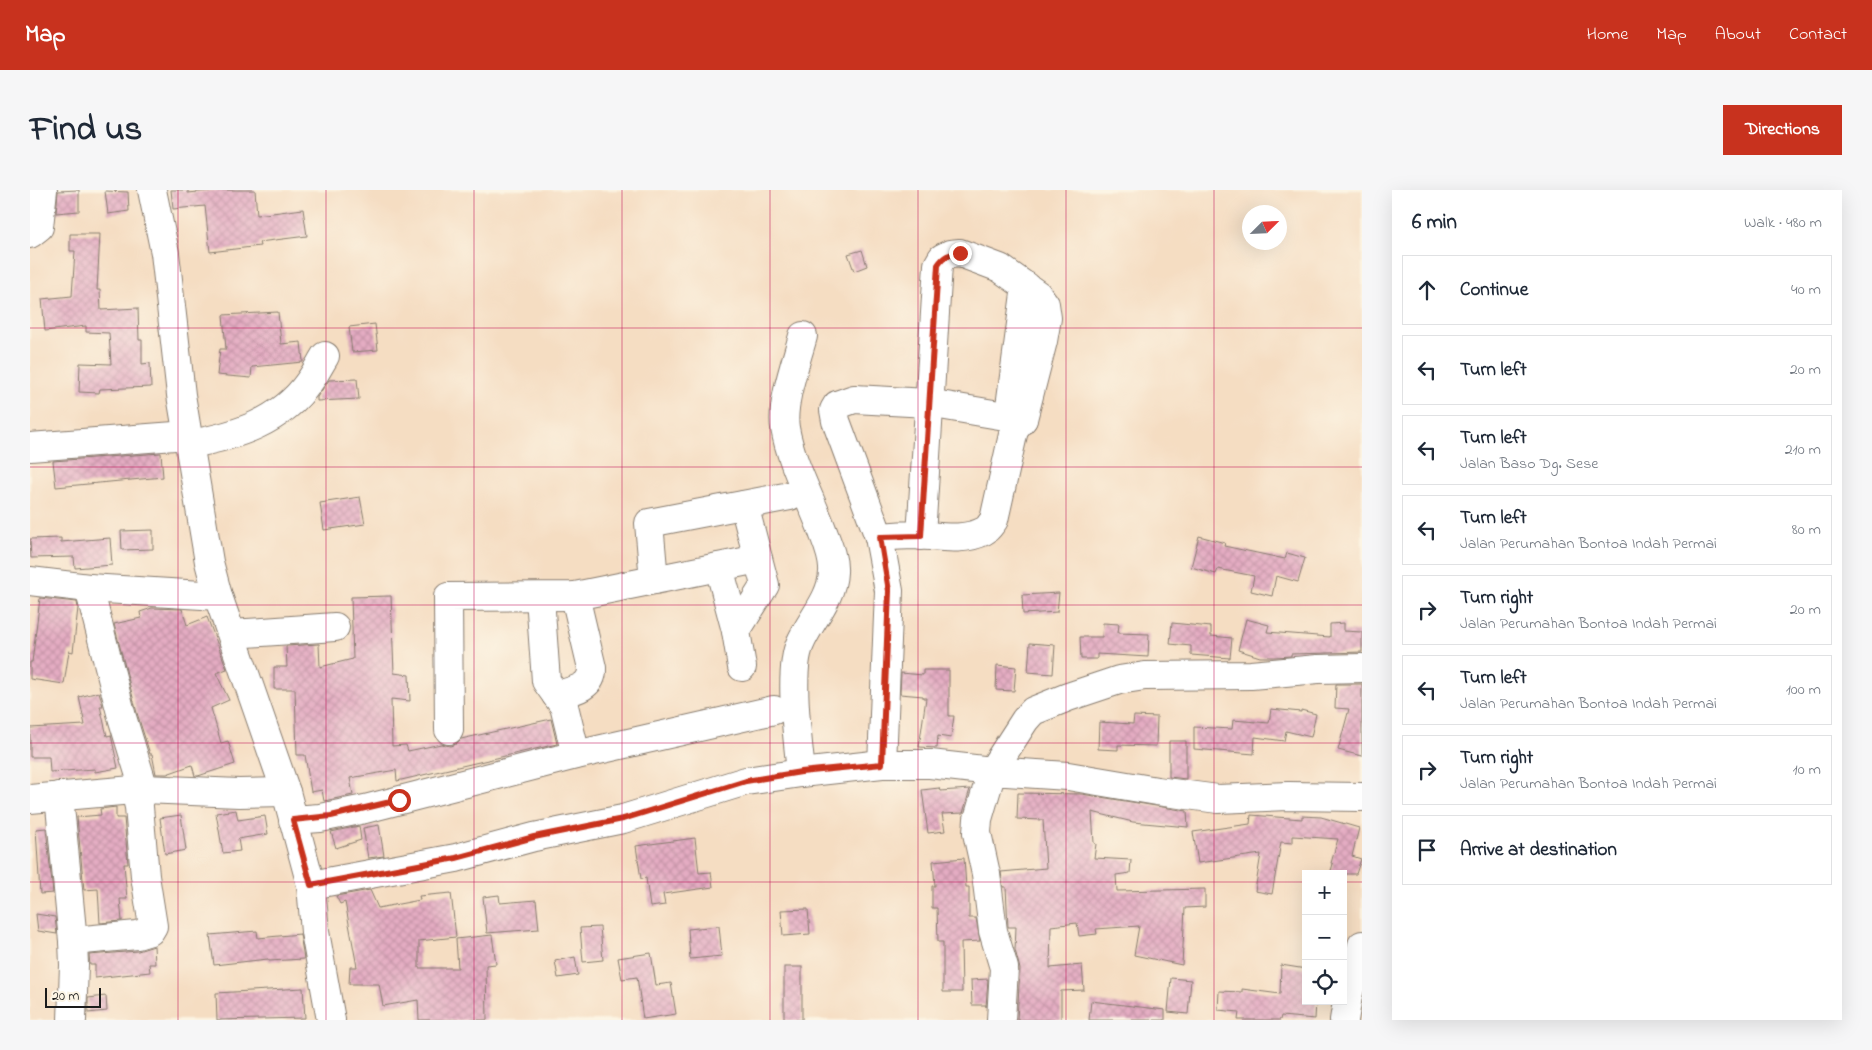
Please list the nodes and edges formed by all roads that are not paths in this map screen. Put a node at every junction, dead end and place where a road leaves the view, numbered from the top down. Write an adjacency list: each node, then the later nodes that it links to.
1 (42, 190): 3 (street)
2 (152, 190): 8 (street)
3 (30, 234)
4 (803, 336): 33 (street)
5 (325, 356): 8 (street)
6 (928, 403): 7 (street); 7 (street); 12 (street); 13 (street)
7 (1015, 422): 12 (street)
8 (189, 440): 9 (street); 19 (street)
9 (30, 447)
10 (790, 496): 11 (street)
11 (744, 505): 14 (street); 16 (street)
12 (921, 536): 13 (street)
13 (880, 537): 31 (street)
14 (758, 559): 15 (street); 23 (street)
15 (719, 567): 16 (street); 23 (street)
16 (654, 580): 20 (street)
17 (30, 581): 18 (street)
18 (89, 588): 19 (street); 34 (street)
19 (218, 596): 24 (street)
20 (575, 596): 21 (street); 27 (street)
21 (540, 597): 27 (street); 29 (street)
22 (335, 626): 24 (street)
23 (736, 631): 25 (street)
24 (232, 634): 35 (street)
25 (742, 666)
26 (1362, 668): 32 (street)
27 (556, 695): 30 (street)
28 (774, 710): 30 (street)
29 (450, 730)
30 (576, 755): 39 (street)
31 (882, 764): 32 (street); 33 (street)
32 (992, 771): 37 (street); 45 (street)
33 (801, 772): 40 (street)
34 (139, 790): 35 (street); 36 (street); 41 (street)
35 (286, 792): 39 (street)
36 (59, 796): 38 (street); 41 (street)
37 (1362, 796)
38 (30, 799)
39 (293, 820): 40 (street)
40 (311, 885): 44 (street)
41 (73, 941): 43 (street)
42 (1362, 945): 46 (street)
43 (72, 1020)
44 (331, 1020)
45 (1001, 1020)
46 (1344, 1020)

